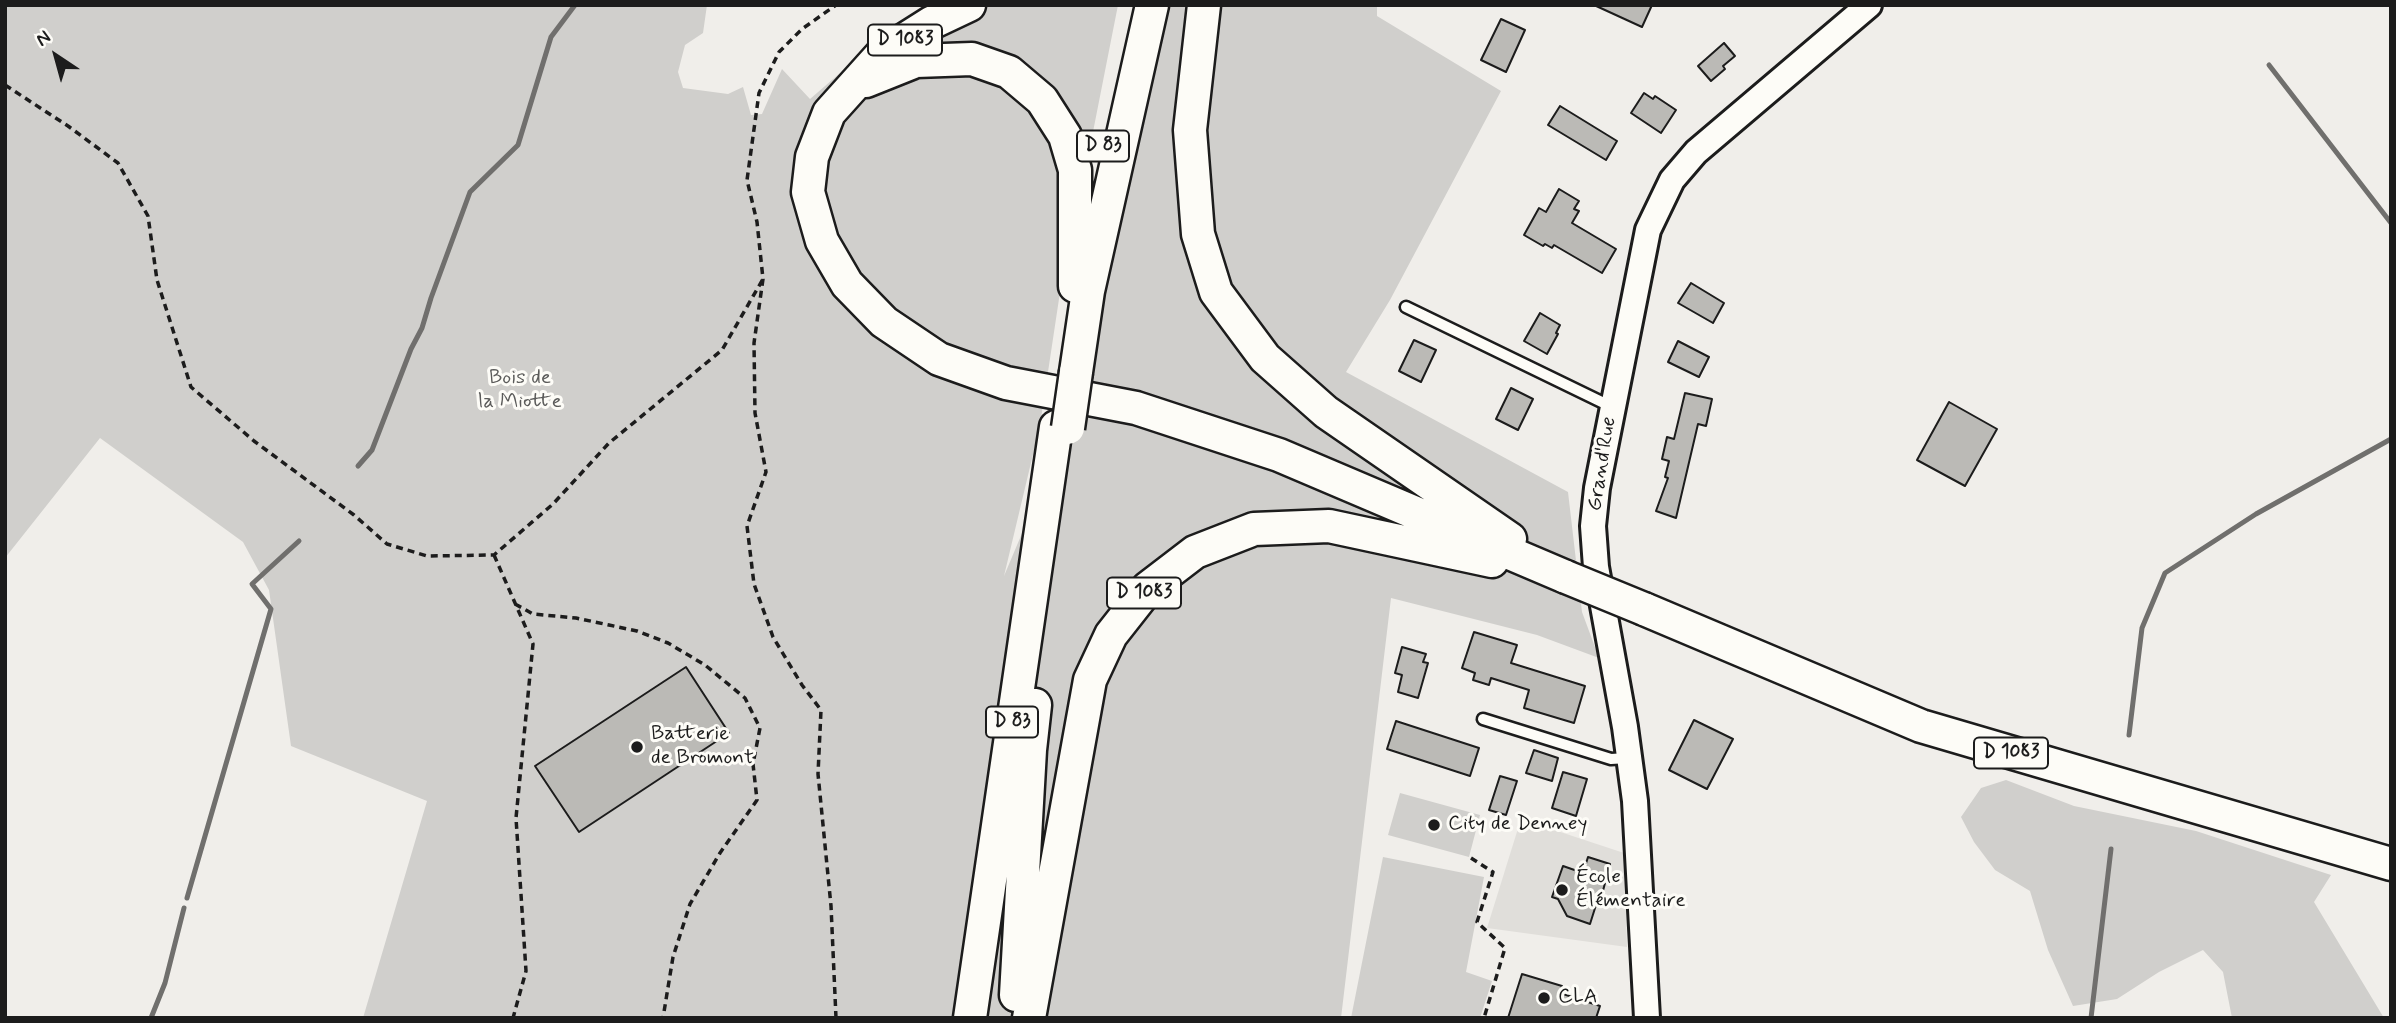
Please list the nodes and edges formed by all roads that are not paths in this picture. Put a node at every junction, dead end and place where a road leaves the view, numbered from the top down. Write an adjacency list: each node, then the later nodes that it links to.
1 (969, 5): 6 (main road, D 1083)
2 (1131, 5): 7 (main road, D 83)
3 (1152, 5): 9 (main road, D 83)
4 (1204, 5): 12 (main road, D 1083)
5 (1869, 5): 10 (street, Grand'Rue)
6 (851, 88): 7 (main road, D 1083); 12 (main road, D 1083)
7 (1075, 286): 9 (main road, D 83)
8 (1406, 307): 10 (lane)
9 (1069, 372): 11 (main road, D 83, bridge)
10 (1613, 407): 14 (street, Grand'Rue)
11 (1062, 427): 16 (main road, D 83); 17 (main road, D 83)
12 (1566, 577): 15 (main road, D 1083, bridge); 18 (main road, D 1083)
13 (1483, 719): 14 (lane)
14 (1629, 758): 19 (street, Grand'Rue)
15 (2391, 863)
16 (970, 1018)
17 (1014, 1018)
18 (1029, 1018)
19 (1647, 1018)

